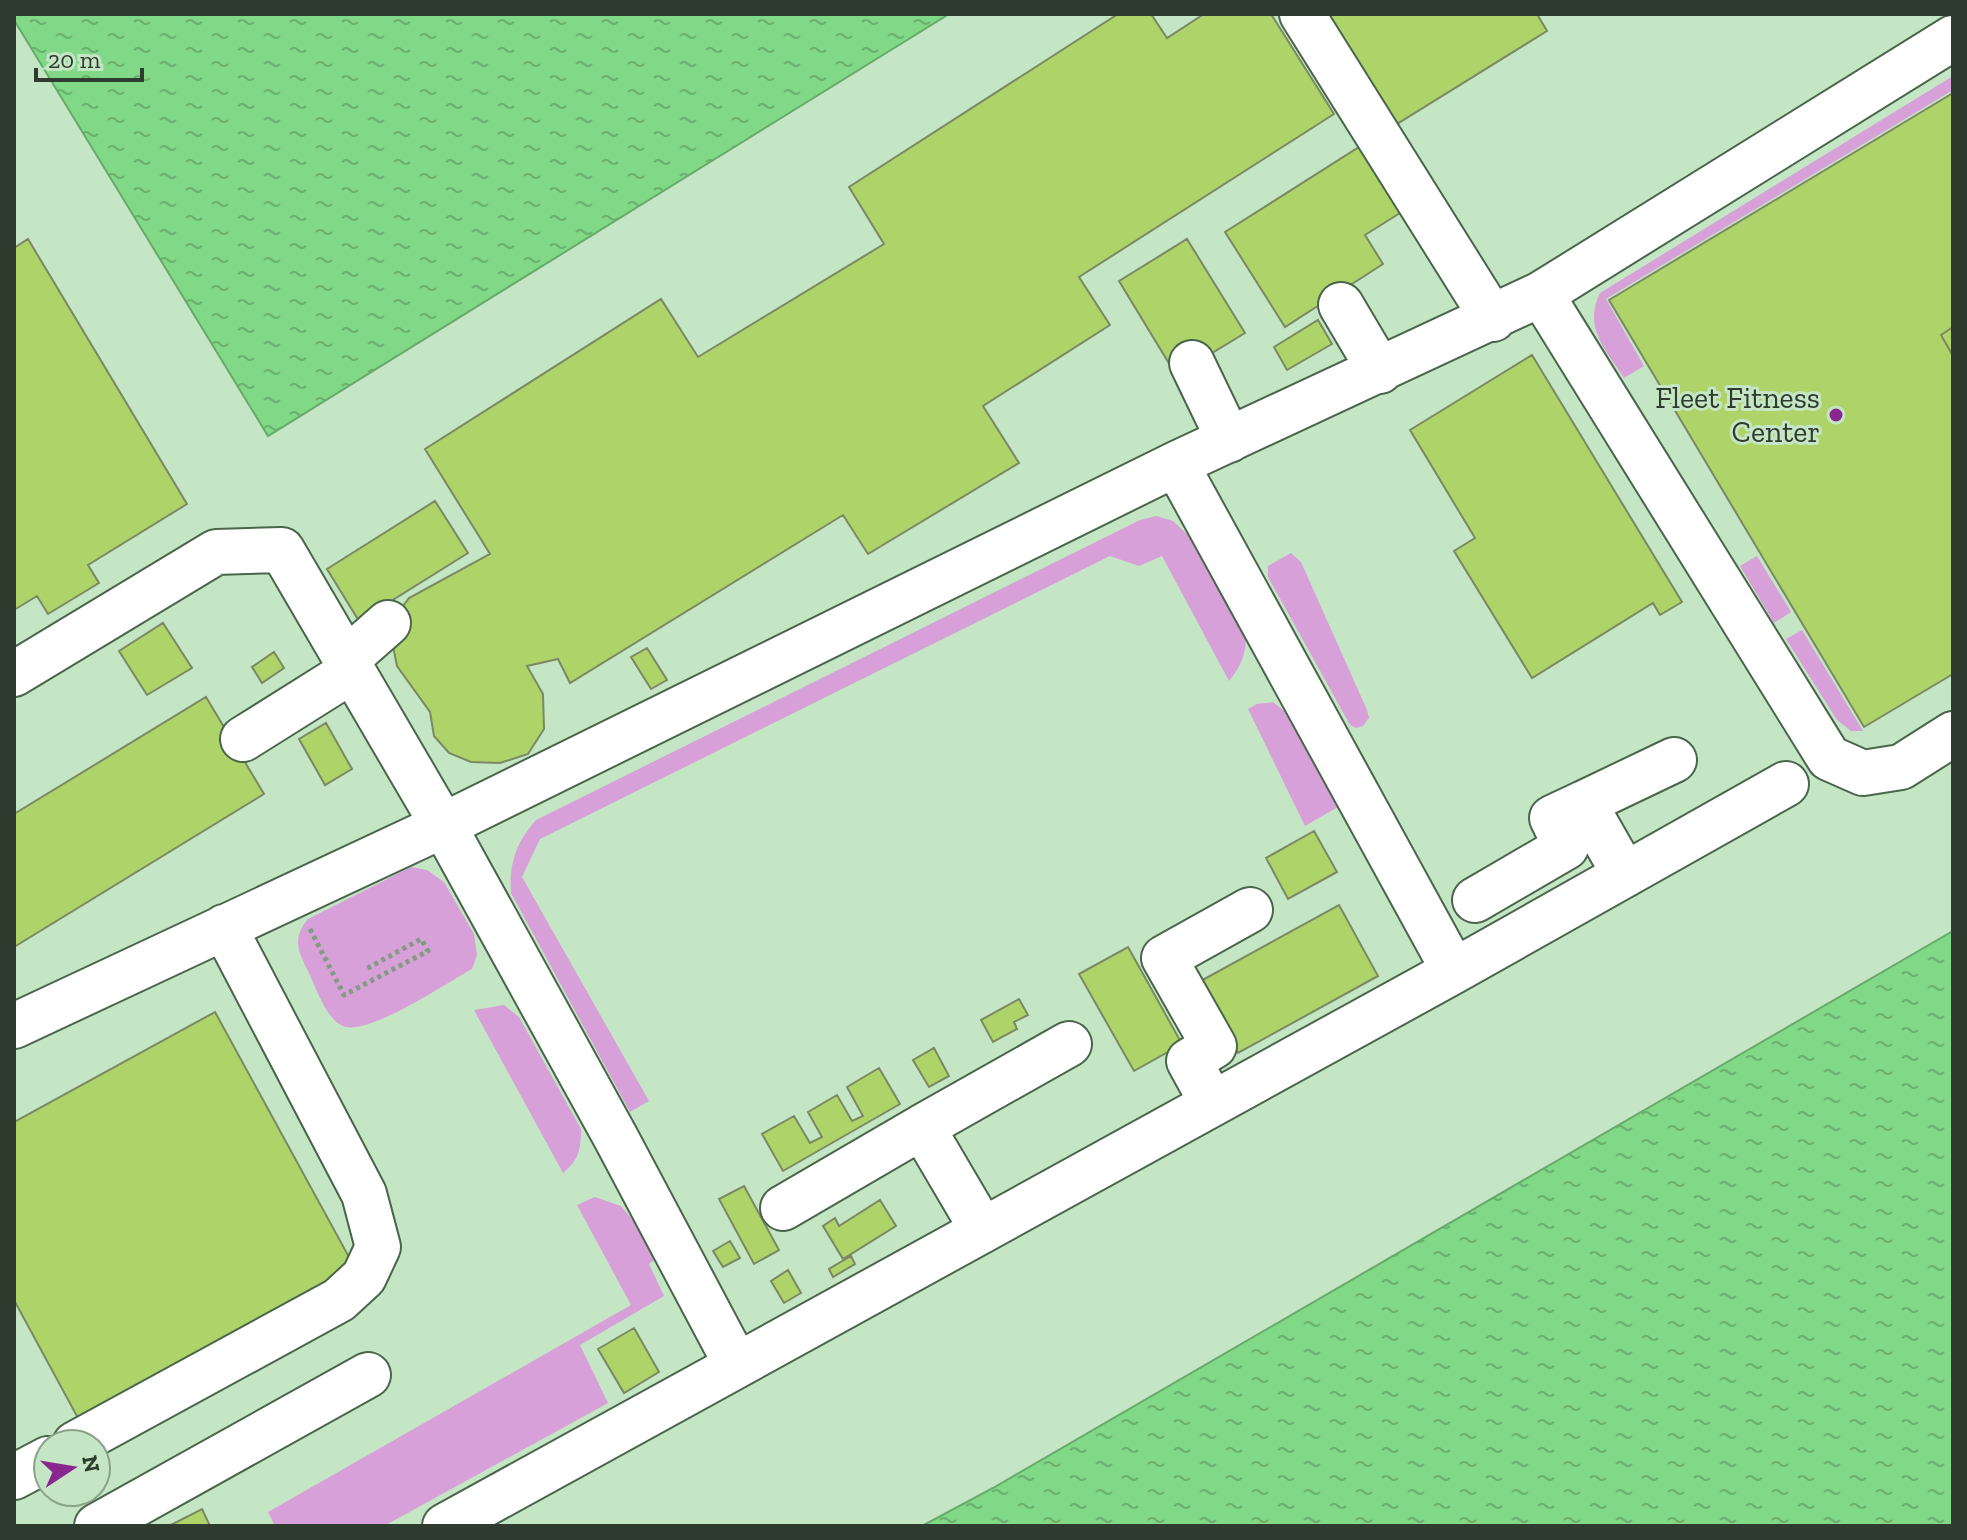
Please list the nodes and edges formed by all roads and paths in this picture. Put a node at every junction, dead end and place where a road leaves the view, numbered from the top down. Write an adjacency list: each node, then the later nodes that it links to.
1 (1302, 14): 5 (street)
2 (1953, 38): 3 (street)
3 (1541, 294): 5 (street); 13 (street)
4 (1341, 305): 7 (street)
5 (1493, 319): 7 (street)
6 (1192, 363): 8 (street)
7 (1380, 371): 8 (street)
8 (1229, 440): 9 (street)
9 (1176, 464): 18 (street); 25 (street)
10 (388, 623): 11 (street)
11 (350, 665): 12 (street); 14 (street); 18 (street)
12 (14, 674)
13 (1953, 734)
14 (243, 739)
15 (1674, 760): 17 (street)
16 (1786, 784): 19 (street)
17 (1584, 803): 19 (street); 20 (street)
18 (444, 825): 22 (street); 32 (street)
19 (1625, 875): 25 (street)
20 (1475, 900)
21 (1250, 910): 28 (street)
22 (224, 927): 26 (street); 34 (street)
23 (309, 928): 24 (path)
24 (366, 969)
25 (1454, 971): 28 (street)
26 (14, 1026)
27 (1069, 1044): 29 (street)
28 (1212, 1103): 31 (street)
29 (922, 1127): 30 (street); 31 (street)
30 (783, 1208)
31 (982, 1229): 32 (street)
32 (736, 1364): 38 (street)
33 (368, 1375): 37 (street)
34 (104, 1428)
35 (32, 1467): 36 (street)
36 (14, 1477)
37 (97, 1526)
38 (445, 1526)

